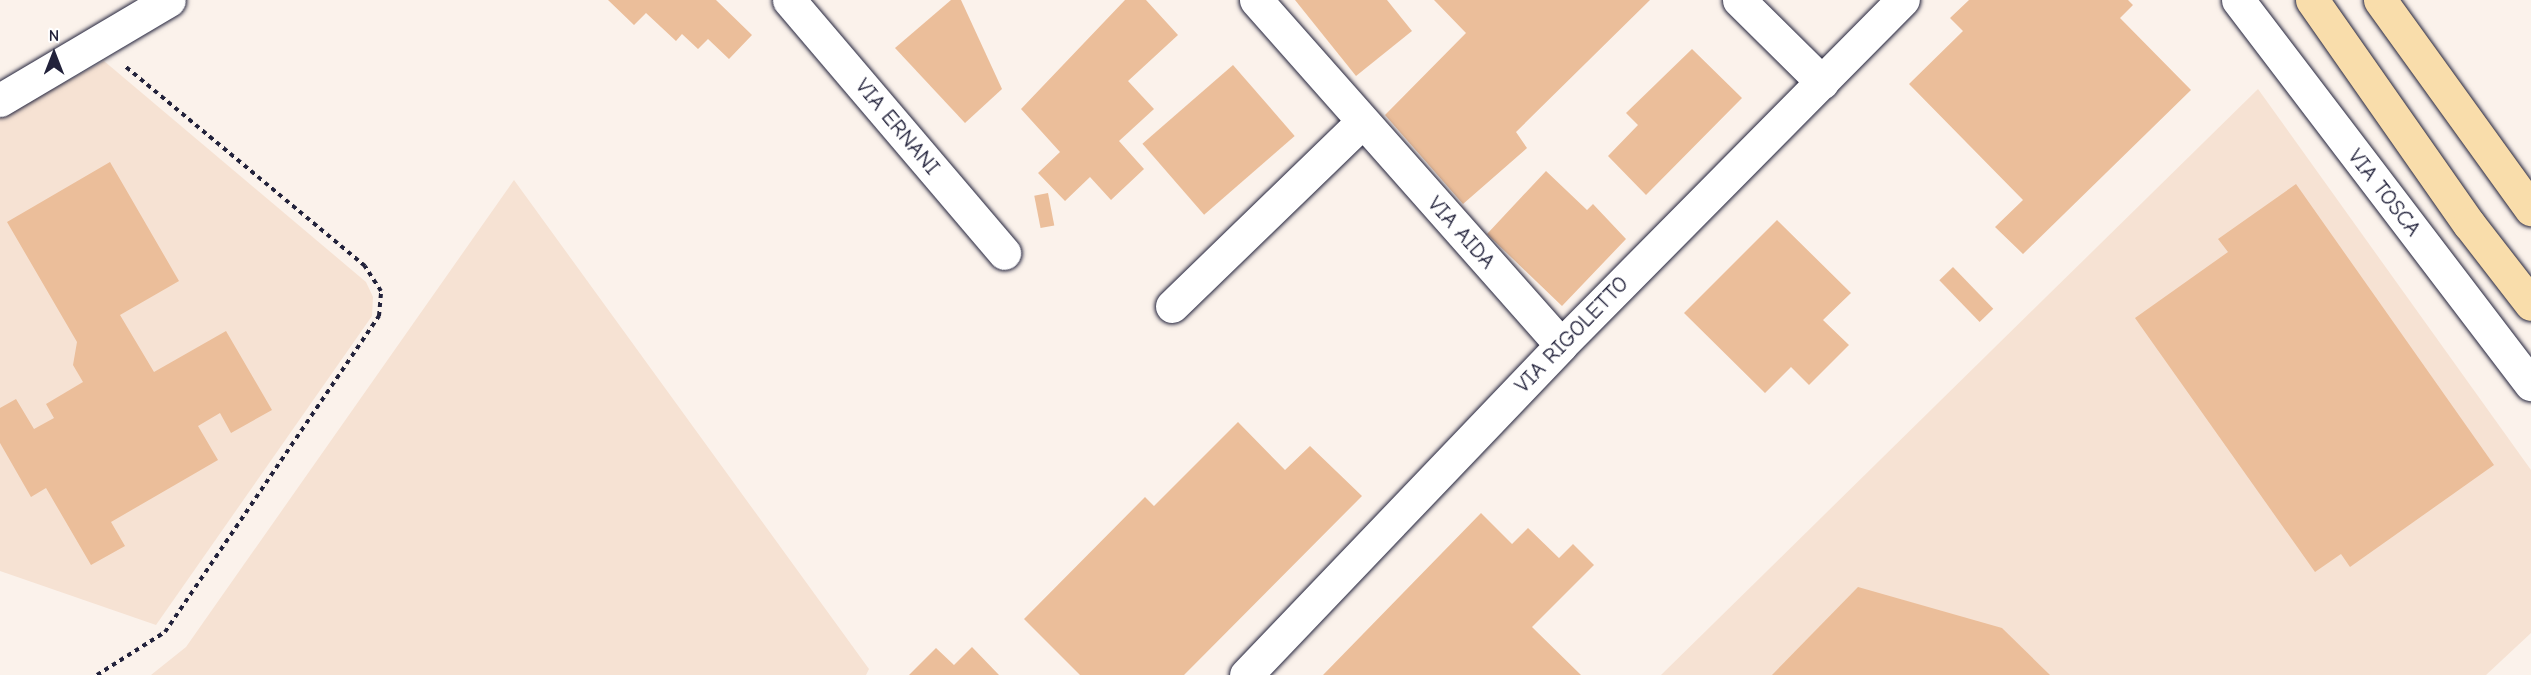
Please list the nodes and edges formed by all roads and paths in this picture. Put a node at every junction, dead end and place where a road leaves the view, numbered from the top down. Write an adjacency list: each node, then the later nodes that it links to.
1 (169, 0): 9 (street)
2 (789, 0): 14 (street, VIA ERNANI)
3 (1256, 0): 12 (street, VIA AIDA)
4 (1739, 0): 10 (street)
5 (1903, 0): 10 (street, VIA RIGOLETTO)
6 (2238, 0): 18 (street, VIA TOSCA)
7 (2312, 0): 15 (main road)
8 (2380, 0): 13 (main road)
9 (102, 40): 11 (street); 19 (path)
10 (1822, 82): 17 (street, VIA RIGOLETTO)
11 (0, 100)
12 (1362, 122): 16 (street); 17 (street, VIA AIDA)
13 (2531, 208)
14 (1004, 253)
15 (2531, 304)
16 (1172, 306)
17 (1561, 345): 20 (street, VIA RIGOLETTO)
18 (2531, 384)
19 (97, 675)
20 (1246, 675)

